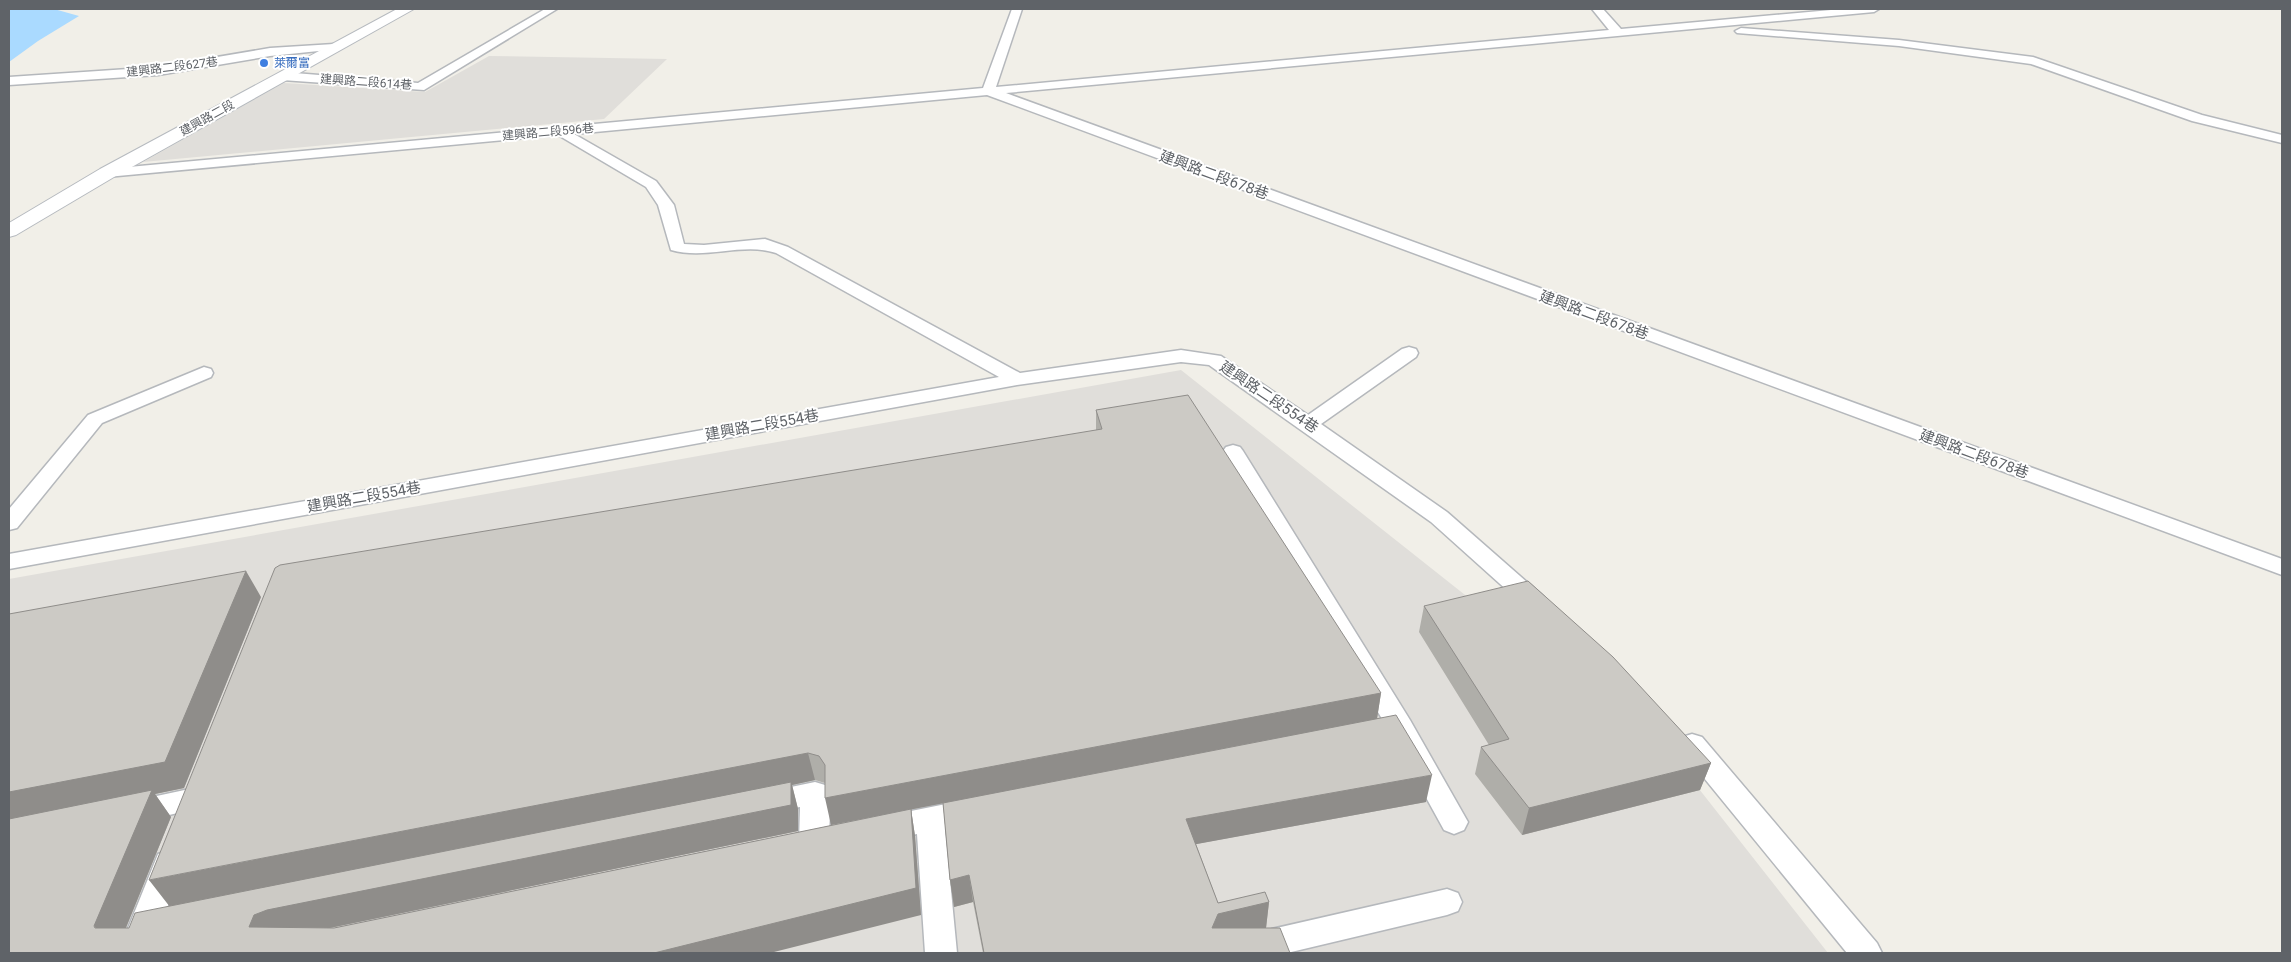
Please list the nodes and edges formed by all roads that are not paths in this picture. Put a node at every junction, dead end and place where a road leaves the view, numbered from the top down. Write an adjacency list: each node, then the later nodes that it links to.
1 (407, 9): 8 (street, 建興路二段)
2 (552, 9): 9 (lane, 建興路二段614巷)
3 (1016, 9): 11 (lane)
4 (1597, 9): 7 (lane)
5 (1874, 9): 6 (lane)
6 (1680, 27): 7 (lane, 建興路二段596巷); 13 (lane)
7 (1618, 33): 11 (lane, 建興路二段596巷)
8 (334, 47): 9 (street, 建興路二段); 10 (lane, 建興路二段627巷)
9 (282, 76): 14 (street, 建興路二段)
10 (9, 81)
11 (988, 91): 12 (lane, 建興路二段596巷); 24 (lane, 建興路二段678巷)
12 (560, 131): 14 (lane, 建興路二段596巷); 18 (lane)
13 (2282, 139)
14 (107, 173): 15 (street, 建興路二段)
15 (9, 231)
16 (1409, 353): 19 (lane)
17 (204, 374): 21 (lane)
18 (1017, 379): 19 (lane, 建興路二段554巷); 23 (lane, 建興路二段554巷)
19 (1308, 424): 22 (lane, 建興路二段554巷)
20 (1233, 451): 26 (lane)
21 (9, 523)
22 (1465, 538): 25 (lane)
23 (9, 562)
24 (2282, 567)
25 (1551, 616)
26 (1401, 727): 28 (lane); 33 (lane)
27 (1673, 727): 42 (lane)
28 (1372, 733)
29 (997, 806): 32 (lane)
30 (737, 808): 34 (lane)
31 (106, 817): 38 (lane)
32 (930, 819): 34 (lane); 40 (lane)
33 (1454, 822)
34 (814, 842): 35 (lane)
35 (785, 848)
36 (1447, 902): 41 (lane)
37 (173, 921): 38 (lane)
38 (144, 927): 39 (lane)
39 (134, 953)
40 (941, 953)
41 (1228, 953)
42 (1866, 953)

